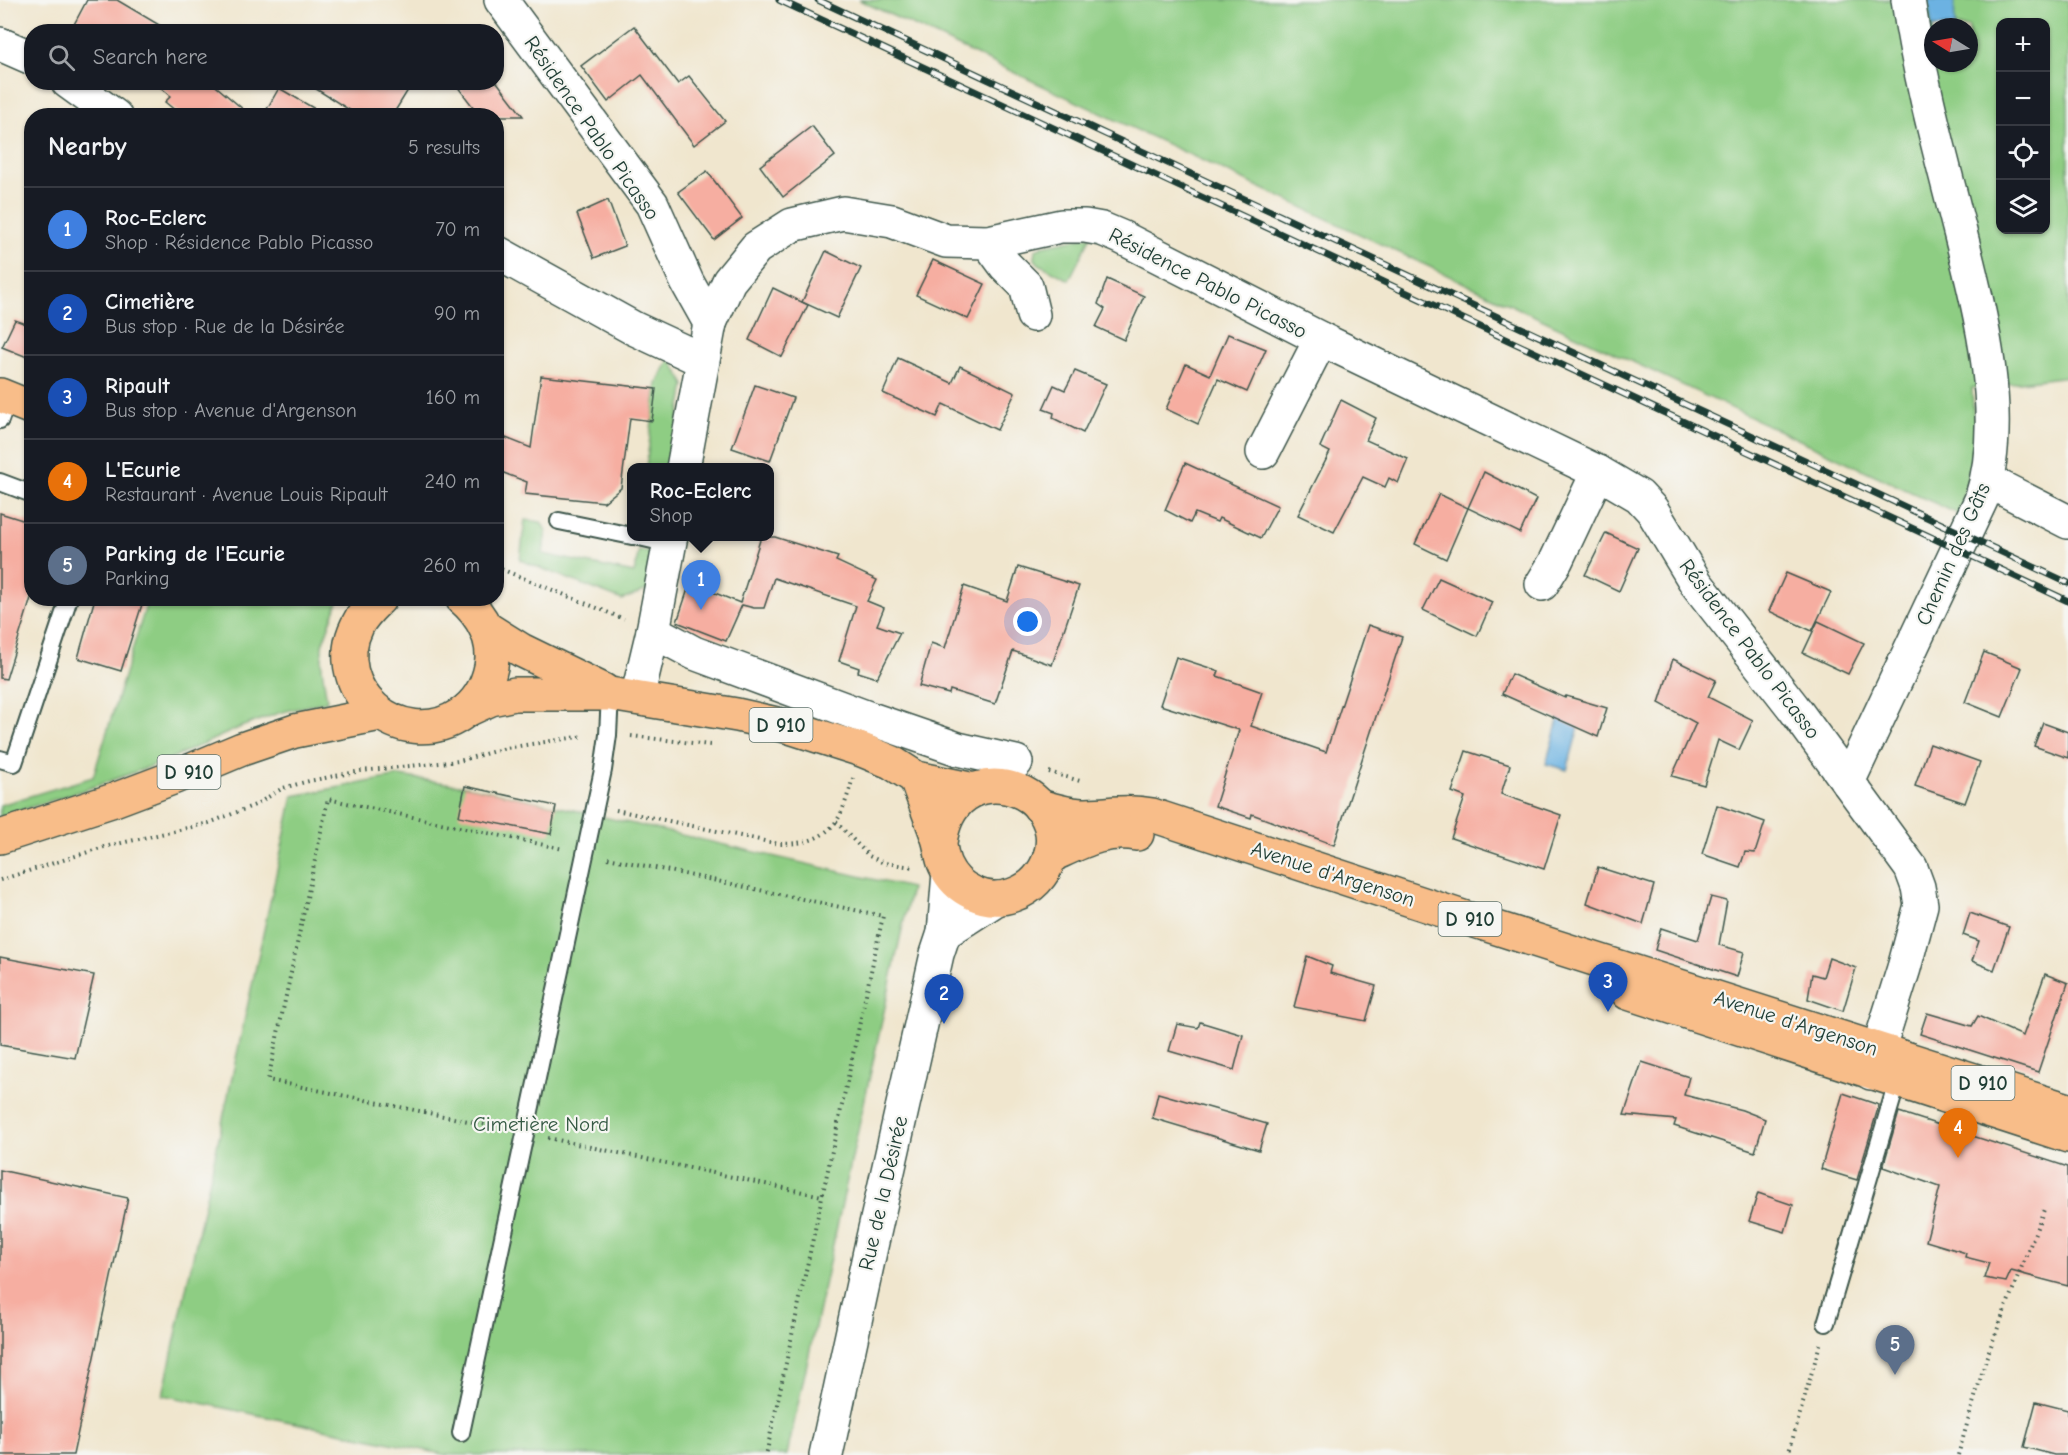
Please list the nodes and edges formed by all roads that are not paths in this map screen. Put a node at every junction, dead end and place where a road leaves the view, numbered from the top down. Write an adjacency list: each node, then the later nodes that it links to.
1 (501, 0): 10 (street, Résidence Pablo Picasso)
2 (1908, 0): 16 (street, Chemin des Gâts)
3 (0, 44): 4 (street)
4 (24, 54)
5 (79, 90): 6 (street)
6 (103, 108)
7 (988, 242): 9 (street); 10 (street, Résidence Pablo Picasso); 11 (street, Résidence Pablo Picasso)
8 (504, 256): 12 (street)
9 (1033, 315)
10 (710, 323): 12 (street, Résidence Pablo Picasso)
11 (1321, 339): 13 (street, Résidence Pablo Picasso); 15 (street, Résidence Pablo Picasso)
12 (702, 360): 14 (street, Résidence Pablo Picasso)
13 (1263, 452)
14 (684, 463)
15 (1598, 472): 23 (street); 35 (street, Résidence Pablo Picasso)
16 (1988, 481): 20 (street); 35 (street, Chemin des Gâts)
17 (0, 482): 18 (lane)
18 (24, 491)
19 (559, 521): 21 (lane)
20 (2068, 522)
21 (627, 535)
22 (670, 541): 28 (street)
23 (1542, 584)
24 (66, 606): 32 (lane)
25 (371, 606): 31 (main road)
26 (471, 606): 27 (main road)
27 (486, 628): 29 (main road, D 910); 30 (main road)
28 (653, 631): 29 (street); 33 (street)
29 (624, 696): 30 (main road, D 910); 34 (main road, D 910); 47 (lane)
30 (467, 710): 31 (main road)
31 (380, 714): 38 (main road, D 910)
32 (0, 759)
33 (1016, 762)
34 (916, 778): 36 (main road, D 910); 40 (main road)
35 (1848, 782): 43 (street)
36 (974, 790): 37 (main road); 40 (main road)
37 (1039, 806): 39 (main road); 43 (main road, Avenue d'Argenson / D 910)
38 (0, 837)
39 (1050, 855): 41 (main road); 43 (main road, Avenue d'Argenson / D 910)
40 (935, 859): 41 (main road); 42 (street, Rue de la Désirée)
41 (998, 898): 42 (street)
42 (944, 933): 48 (street, Rue de la Désirée)
43 (1890, 1066): 44 (main road, D 910); 45 (main road, D 910); 46 (lane)
44 (2068, 1110)
45 (2068, 1136)
46 (1826, 1323)
47 (461, 1433)
48 (826, 1455)

